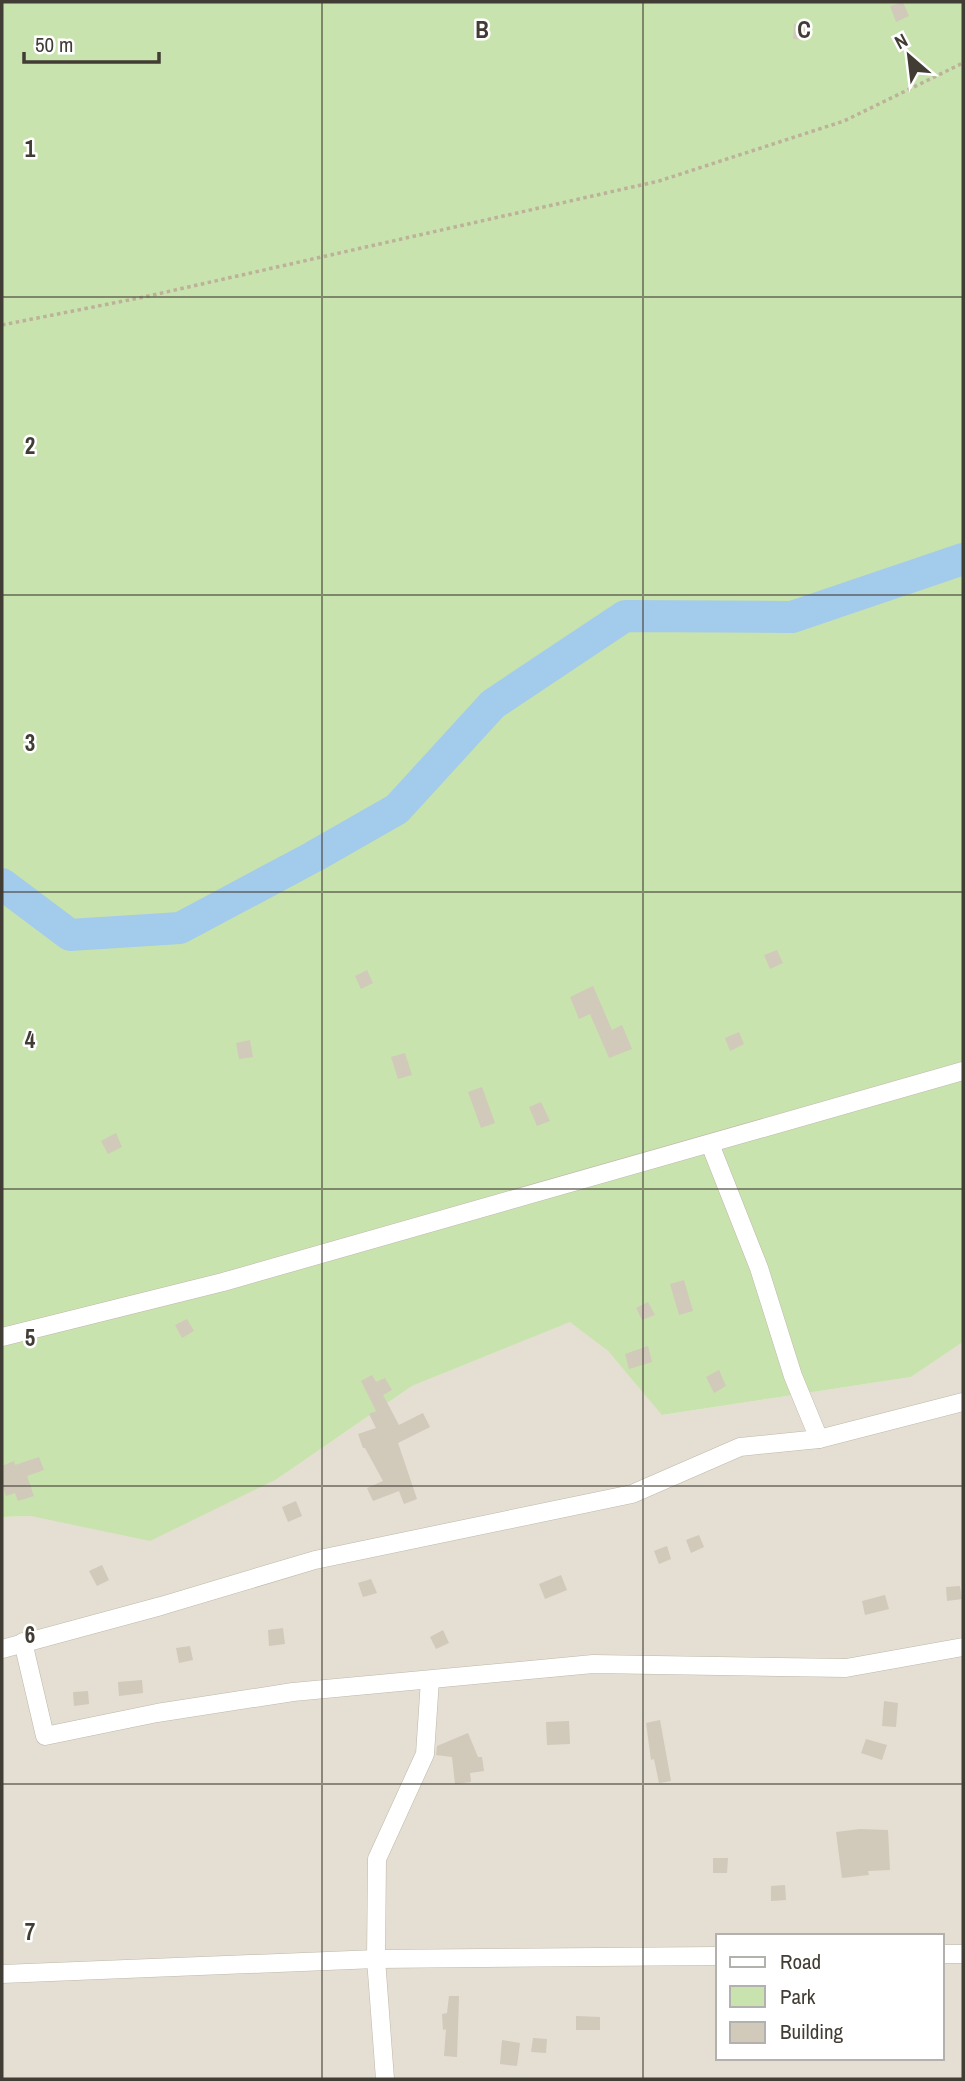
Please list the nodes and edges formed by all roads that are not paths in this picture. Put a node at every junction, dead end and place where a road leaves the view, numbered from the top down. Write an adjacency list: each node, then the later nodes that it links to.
1 (963, 1072): 2 (street)
2 (710, 1144): 3 (street); 5 (street)
3 (2, 1337)
4 (963, 1402): 5 (street)
5 (819, 1439): 6 (street)
6 (23, 1642): 8 (street); 9 (street)
7 (963, 1647): 9 (street)
8 (2, 1648)
9 (430, 1680): 13 (street)
10 (944, 1954): 11 (street)
11 (963, 1954)
12 (716, 1956): 13 (street)
13 (376, 1959): 14 (street); 15 (street)
14 (2, 1974)
15 (385, 2079)

